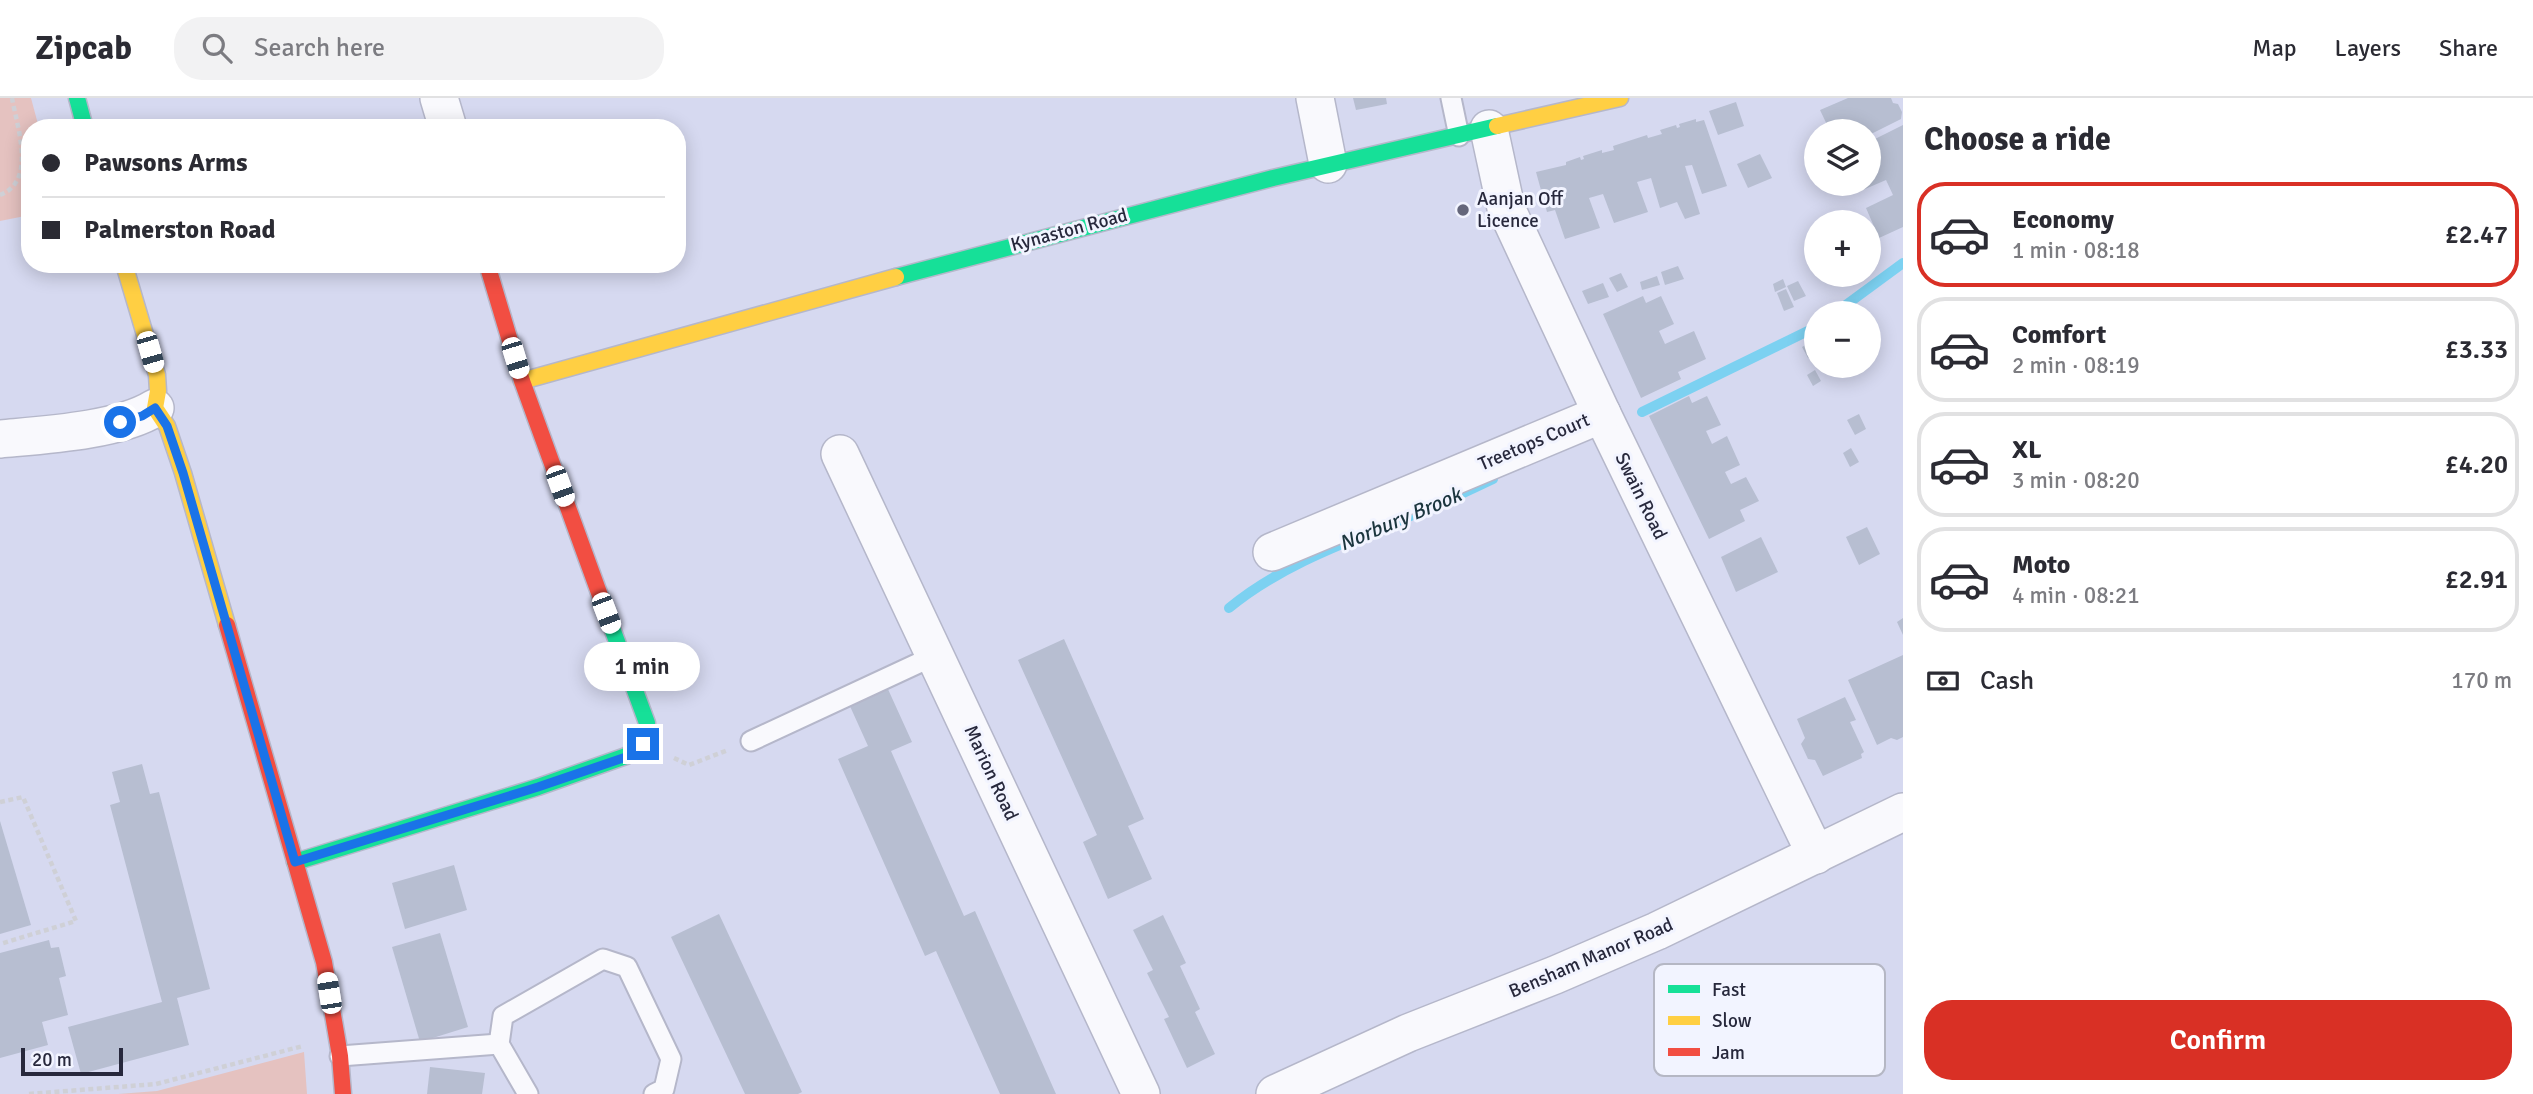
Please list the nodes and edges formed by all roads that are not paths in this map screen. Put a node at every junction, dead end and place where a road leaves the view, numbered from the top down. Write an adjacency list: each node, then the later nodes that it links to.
1 (77, 98): 6 (street)
2 (439, 98): 7 (street)
3 (1315, 98): 9 (street)
4 (1451, 98): 8 (lane)
5 (1620, 98): 8 (street, Kynaston Road)
6 (83, 119)
7 (445, 119)
8 (1474, 132): 9 (street, Kynaston Road); 14 (street, Swain Road)
9 (1328, 164): 12 (street, Kynaston Road)
10 (127, 273): 13 (street)
11 (490, 273): 12 (street)
12 (522, 381): 22 (street)
13 (155, 408): 15 (street); 22 (street)
14 (1602, 414): 17 (street, Treetops Court); 21 (street, Swain Road)
15 (0, 439)
16 (840, 454): 18 (street, Marion Road)
17 (1272, 552)
18 (936, 655): 19 (lane); 28 (street, Marion Road)
19 (751, 741)
20 (1903, 813): 21 (street, Bensham Manor Road)
21 (1816, 855): 29 (street, Bensham Manor Road)
22 (295, 862): 24 (street)
23 (499, 1044): 24 (lane); 26 (lane); 27 (lane)
24 (338, 1046): 25 (street)
25 (343, 1094)
26 (527, 1094)
27 (654, 1094)
28 (1141, 1094)
29 (1275, 1094)

